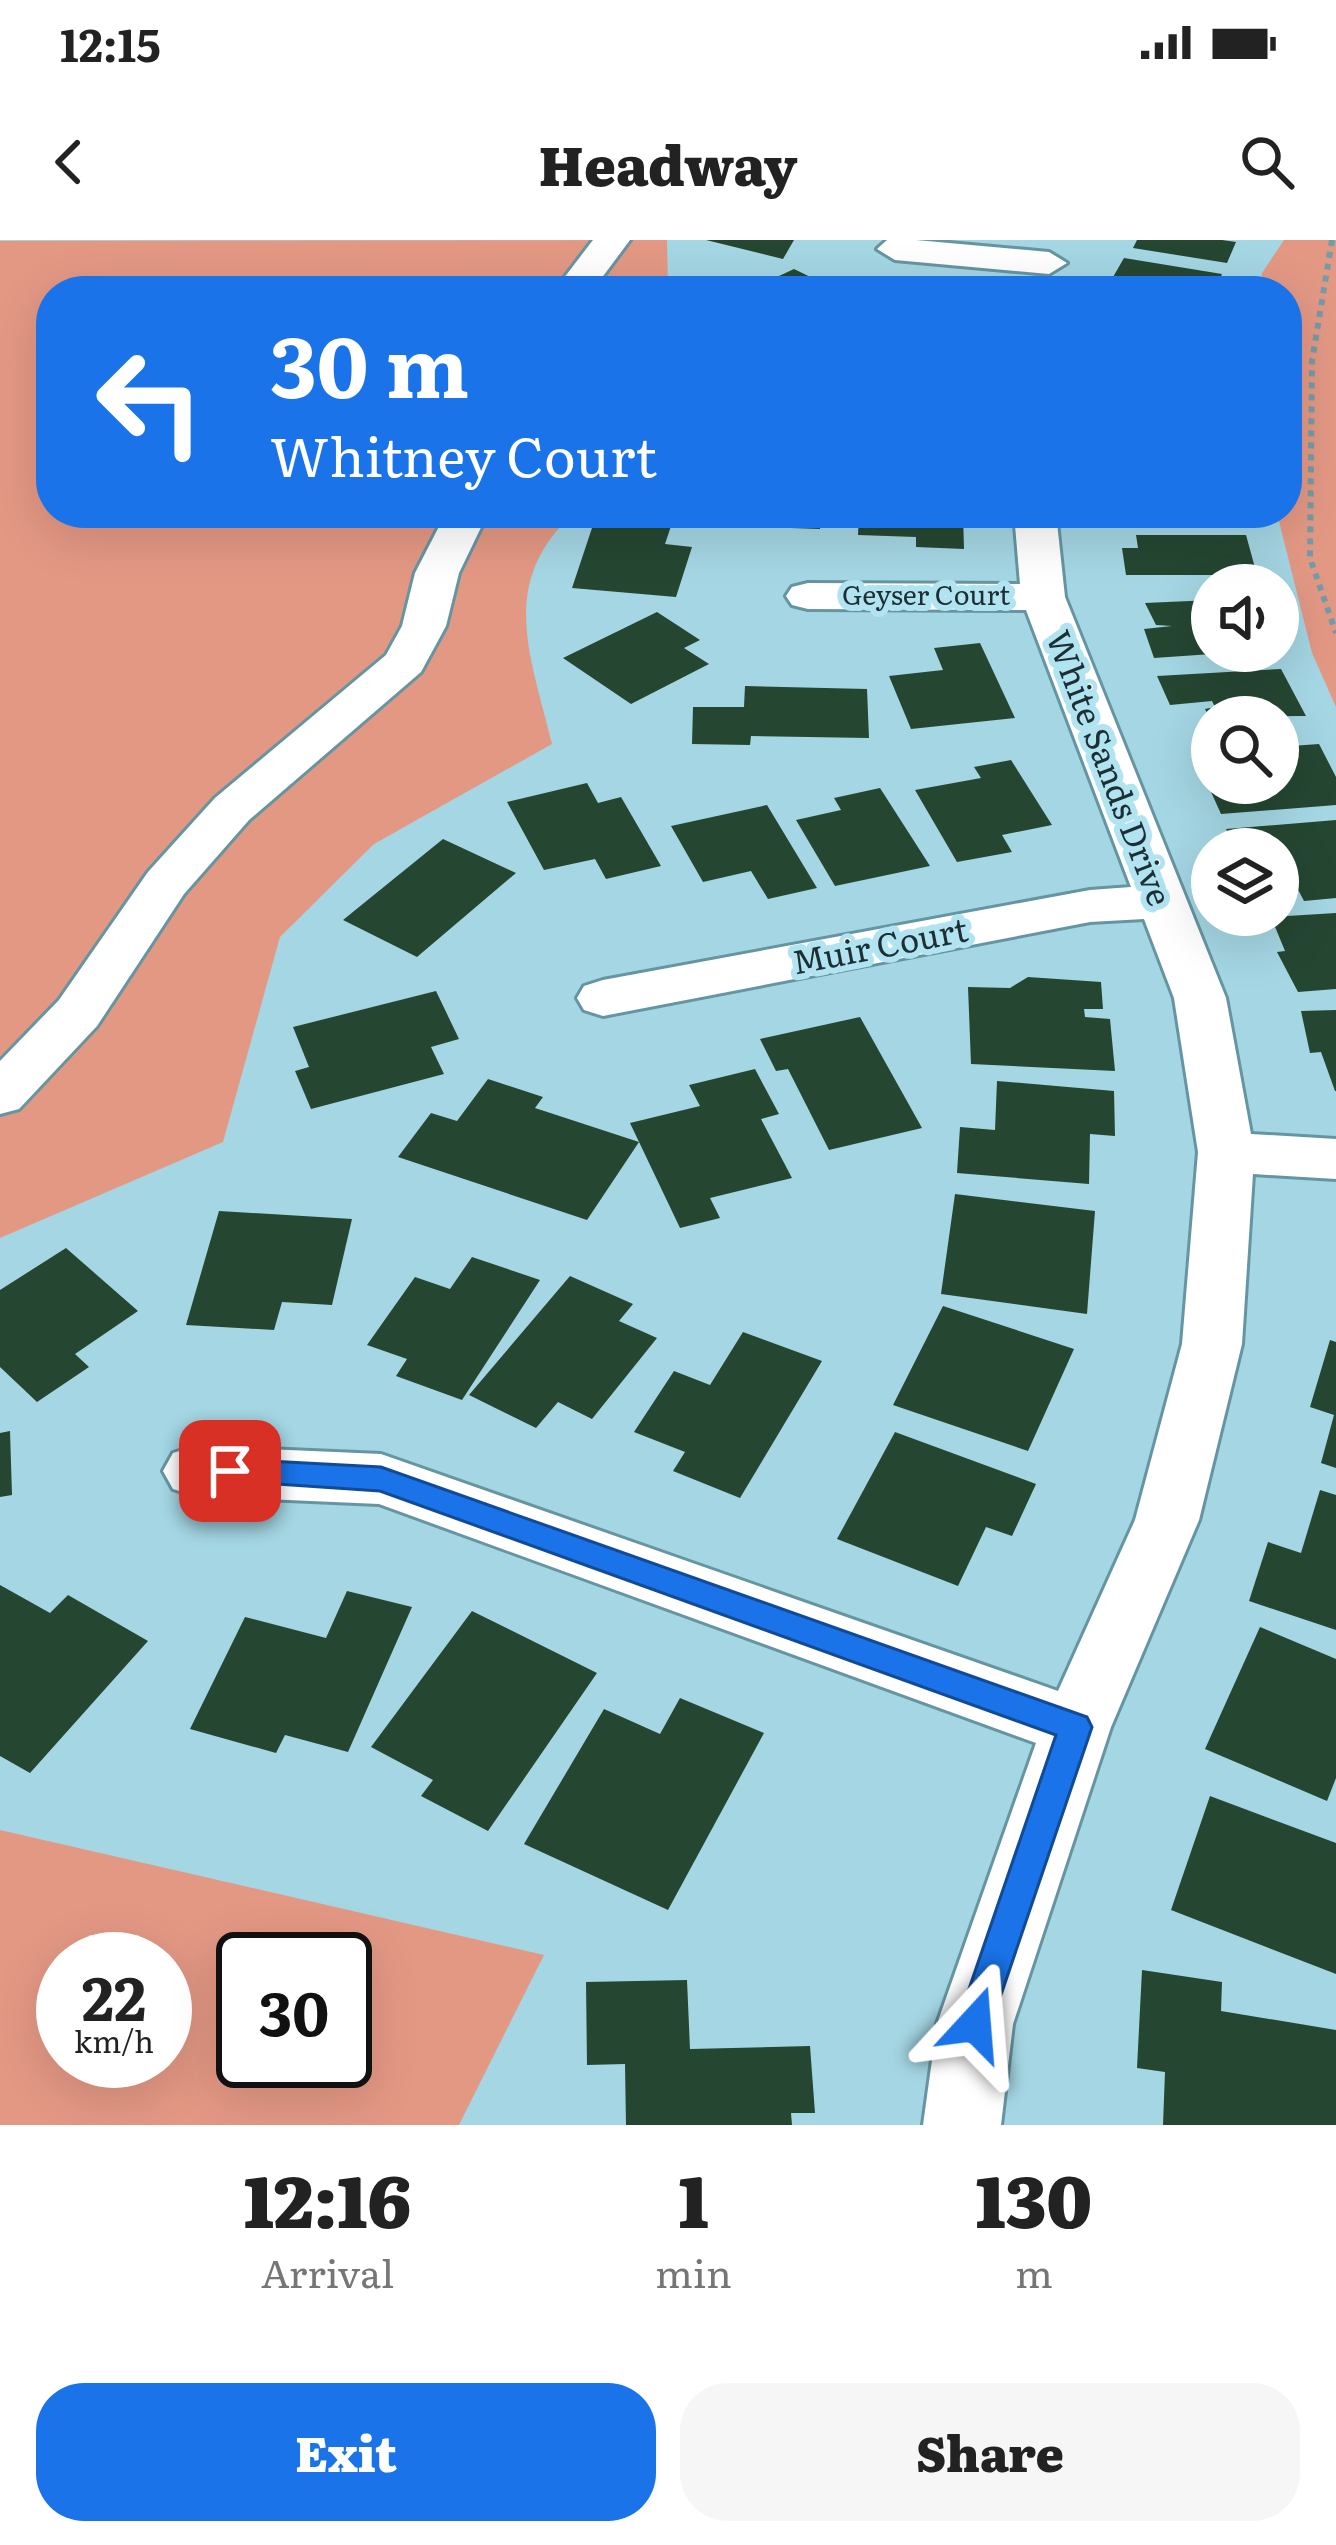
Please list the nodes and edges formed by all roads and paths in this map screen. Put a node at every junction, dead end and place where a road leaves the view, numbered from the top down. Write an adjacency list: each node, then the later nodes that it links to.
1 (612, 240): 5 (street)
2 (1332, 240): 10 (path)
3 (896, 249): 4 (street)
4 (1051, 265)
5 (584, 276)
6 (460, 528): 13 (street)
7 (1036, 528): 9 (street, White Sands Drive)
8 (808, 596): 9 (street, Geyser Court)
9 (1043, 597): 11 (street, White Sands Drive)
10 (1336, 633)
11 (1159, 902): 12 (street, Muir Court); 14 (street, White Sands Drive)
12 (603, 998)
13 (0, 1095)
14 (1226, 1152): 15 (street); 17 (street, White Sands Drive)
15 (1336, 1159)
16 (195, 1471): 17 (street)
17 (1076, 1727): 18 (street, White Sands Drive)
18 (962, 2125)

